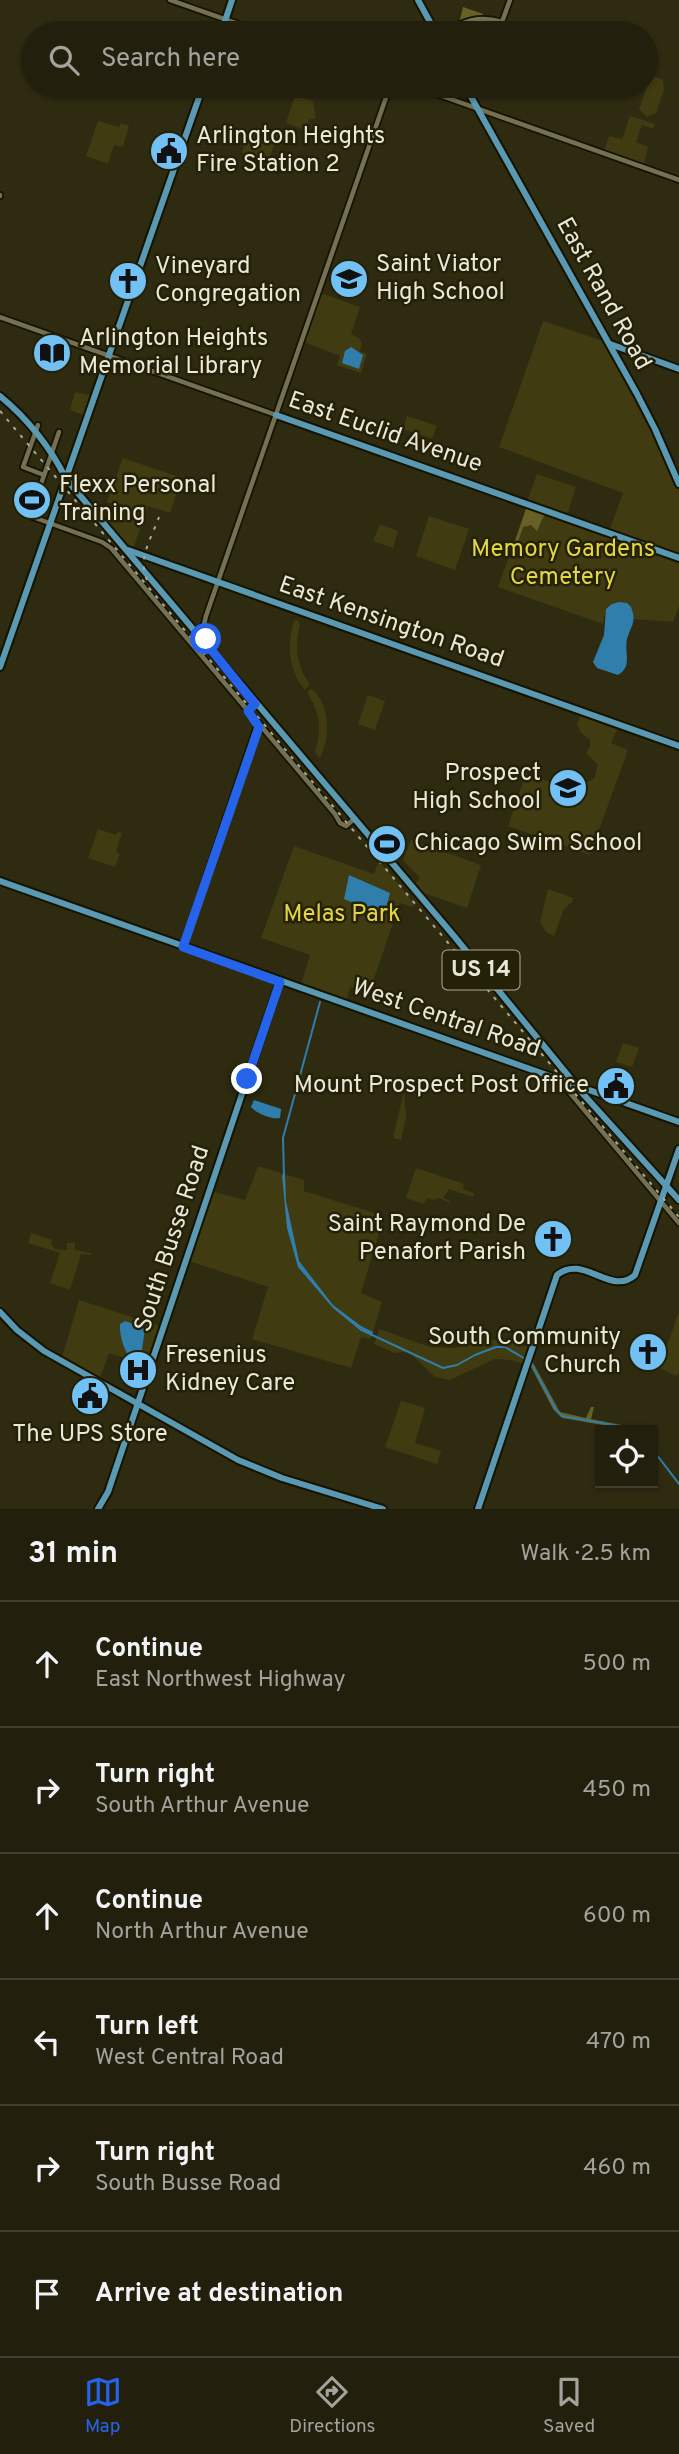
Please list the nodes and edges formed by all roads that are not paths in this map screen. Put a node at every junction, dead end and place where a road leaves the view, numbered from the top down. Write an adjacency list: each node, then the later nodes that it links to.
1 (170, 0): 5 (street)
2 (232, 0): 5 (main road)
3 (418, 0): 7 (main road)
4 (510, 0): 10 (street)
5 (225, 20): 6 (street)
6 (228, 21)
7 (429, 21)
8 (465, 21): 9 (street)
9 (496, 21)
10 (502, 21)
11 (199, 98): 19 (main road)
12 (386, 98): 22 (street)
13 (449, 98): 15 (street)
14 (472, 98): 15 (main road, East Rand Road)
15 (478, 108): 16 (street); 18 (main road, East Rand Road)
16 (679, 180)
17 (0, 317): 19 (street, East Euclid Avenue)
18 (610, 344): 20 (main road); 30 (main road, East Rand Road)
19 (109, 356): 22 (street, East Euclid Avenue); 27 (main road)
20 (679, 369)
21 (0, 396): 25 (main road)
22 (276, 415): 32 (main road, East Euclid Avenue); 34 (street)
23 (38, 425): 25 (street)
24 (59, 432): 26 (street)
25 (35, 433): 26 (main road); 28 (street)
26 (52, 453): 27 (main road); 28 (street)
27 (66, 470): 29 (main road)
28 (44, 475): 31 (street)
29 (66, 479): 31 (main road); 33 (main road, East Kensington Road)
30 (679, 484)
31 (50, 524): 37 (main road); 39 (street)
32 (679, 557)
33 (142, 559): 34 (main road, East Kensington Road); 35 (main road)
34 (218, 582): 35 (street); 43 (main road, East Kensington Road)
35 (201, 631): 36 (main road); 36 (main road)
36 (209, 647): 38 (main road)
37 (0, 667)
38 (256, 703): 39 (street); 44 (main road)
39 (248, 711): 40 (street)
40 (258, 723): 41 (street); 42 (street)
41 (263, 729): 42 (street); 44 (street)
42 (255, 737): 46 (street)
43 (679, 746)
44 (354, 819): 48 (main road, US 14)
45 (0, 883): 46 (main road, West Central Road)
46 (183, 947): 47 (main road, West Central Road)
47 (280, 981): 49 (main road, West Central Road); 57 (main road, South Busse Road)
48 (564, 1069): 49 (main road, US 14); 49 (main road, US 14)
49 (570, 1084): 50 (main road, West Central Road); 52 (main road, US 14); 54 (street)
50 (679, 1122)
51 (679, 1149): 52 (main road)
52 (667, 1186): 53 (main road, US 14); 54 (main road)
53 (679, 1200)
54 (661, 1201): 55 (street); 60 (main road)
55 (679, 1221)
56 (0, 1312): 57 (main road)
57 (138, 1404): 58 (main road, South Busse Road); 59 (main road)
58 (98, 1509)
59 (383, 1509)
60 (478, 1509)

